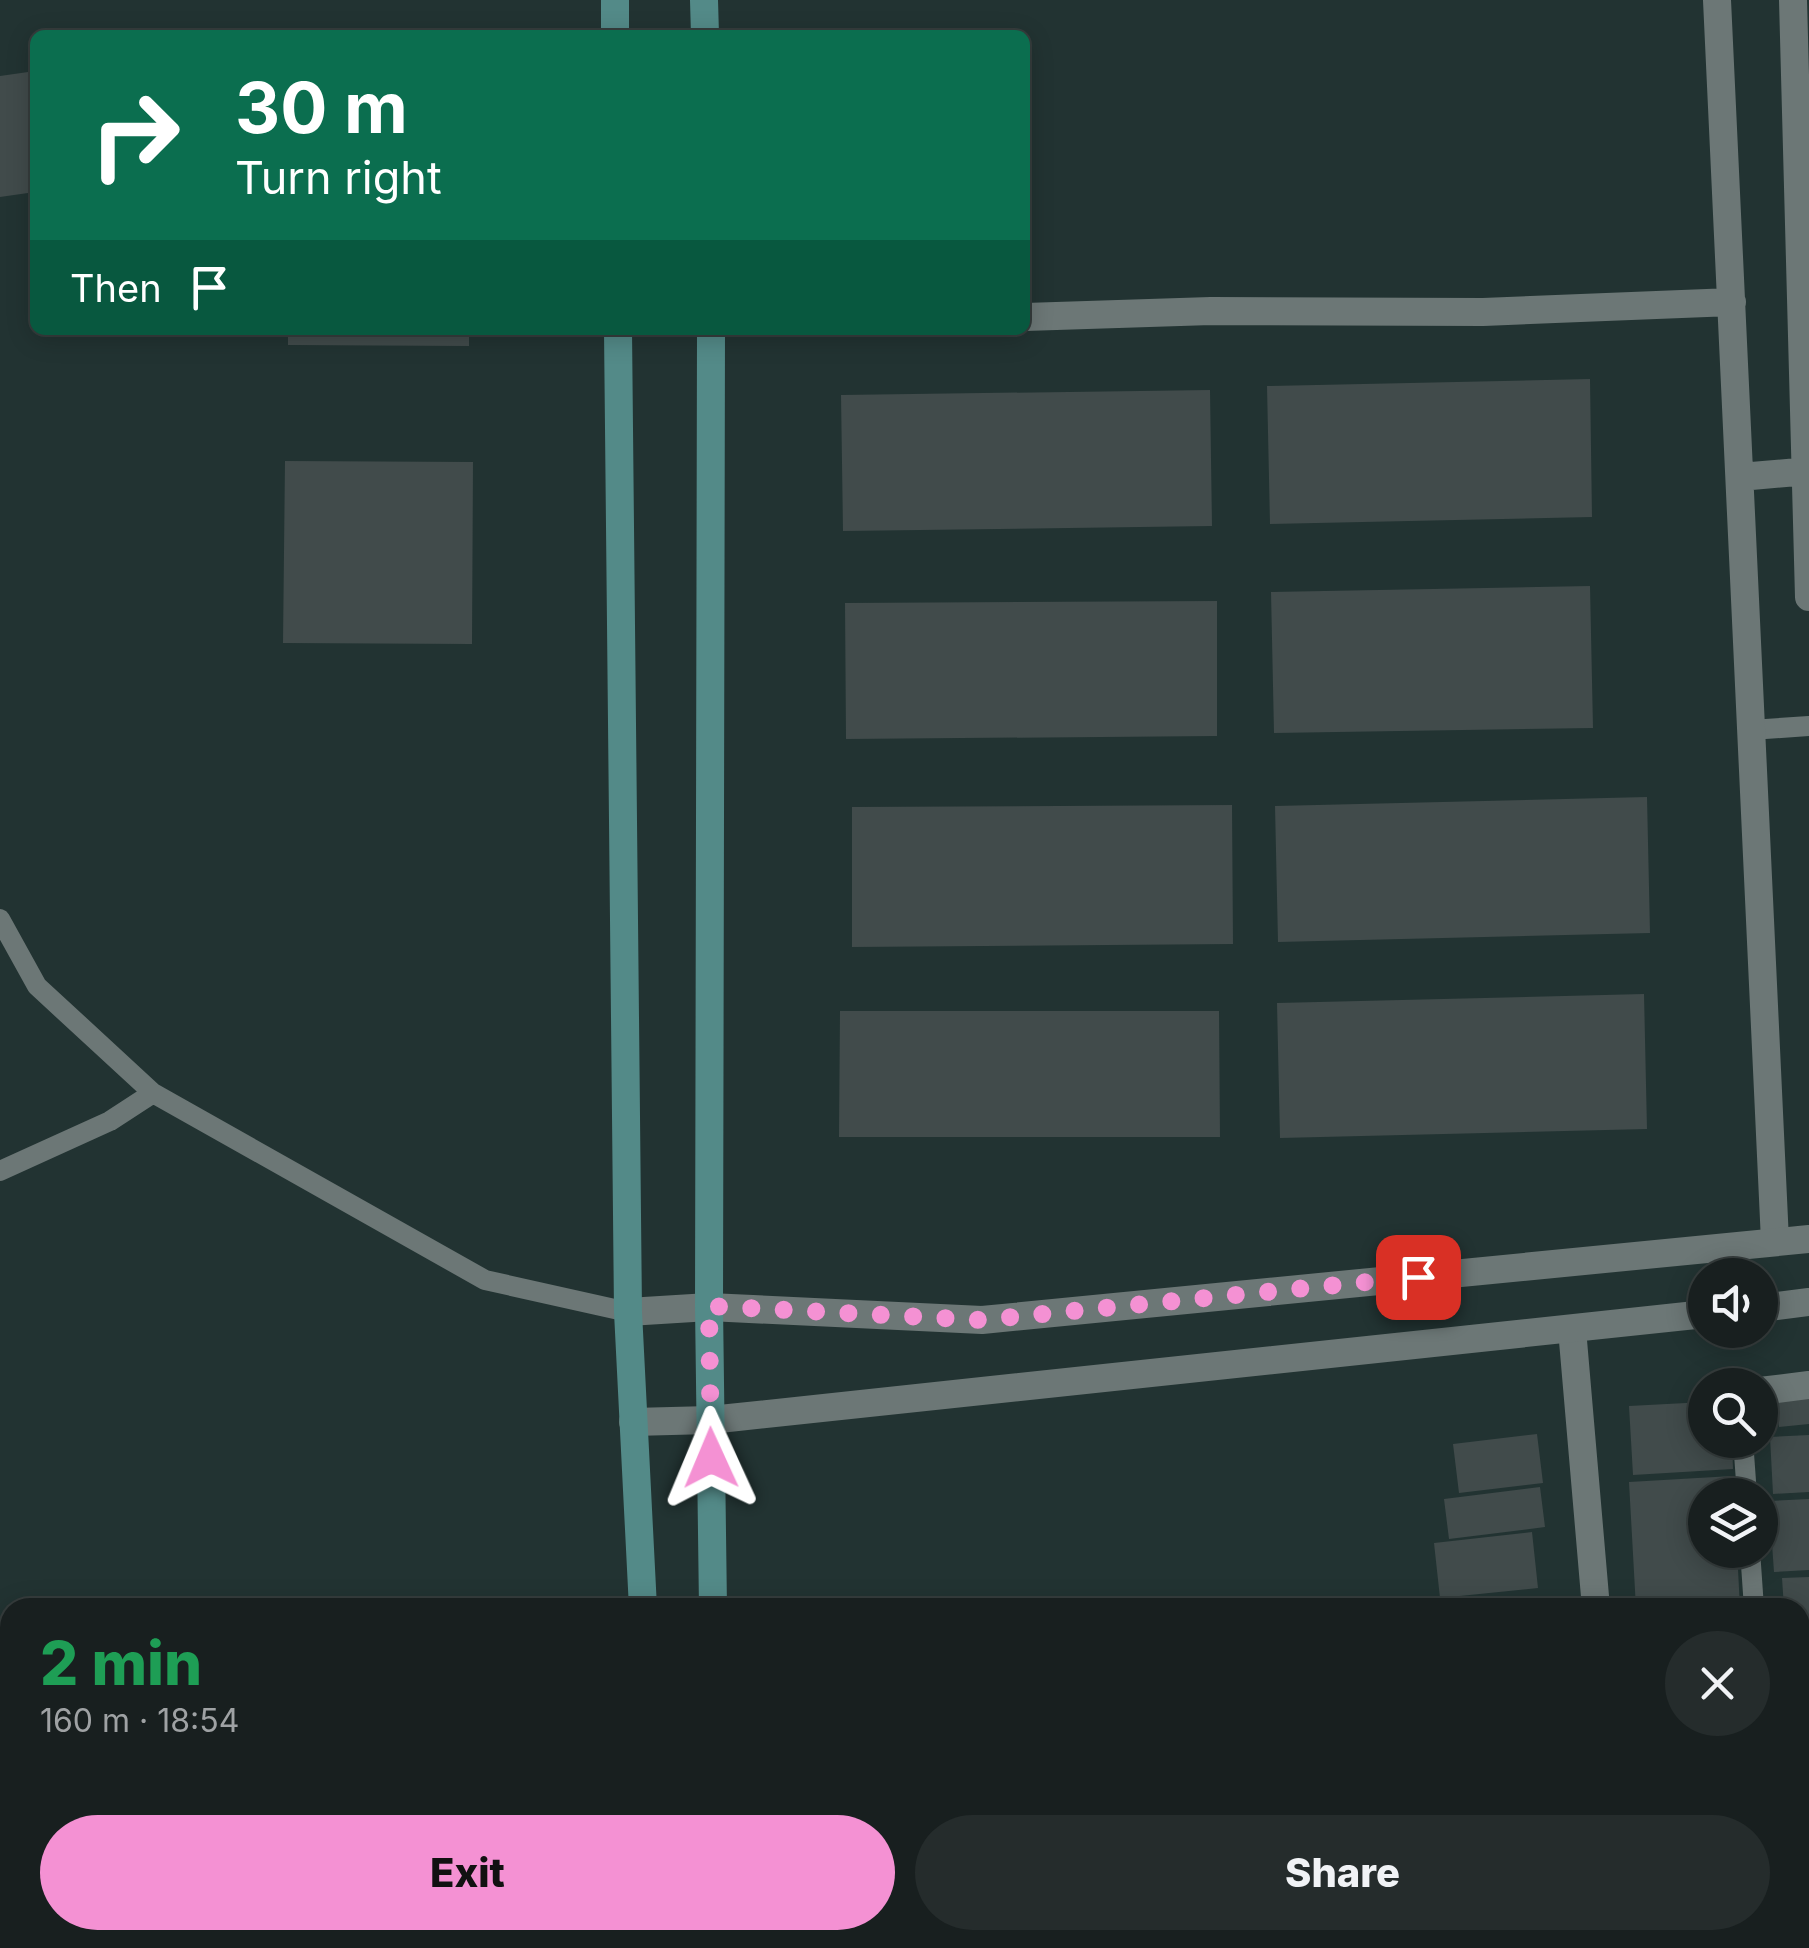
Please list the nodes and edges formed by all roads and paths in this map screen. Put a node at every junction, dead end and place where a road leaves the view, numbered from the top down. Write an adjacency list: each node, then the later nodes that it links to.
1 (614, 0): 5 (main road)
2 (704, 0): 6 (main road)
3 (1717, 0): 7 (street)
4 (1793, 0): 11 (street)
5 (615, 30)
6 (705, 30)
7 (1732, 302): 8 (street); 12 (street)
8 (1030, 316)
9 (618, 335): 24 (main road)
10 (710, 335): 22 (main road)
11 (1808, 471): 12 (street); 13 (street)
12 (1740, 476): 15 (street)
13 (1809, 598)
14 (1809, 726): 15 (lane)
15 (1751, 730): 20 (street)
16 (0, 919): 17 (lane)
17 (153, 1093): 18 (lane); 24 (lane)
18 (0, 1171)
19 (1809, 1238): 20 (street)
20 (1775, 1241): 22 (street)
21 (1809, 1302): 23 (street)
22 (709, 1306): 24 (street); 29 (main road)
23 (1778, 1306)
24 (628, 1312): 30 (main road)
25 (1688, 1316): 26 (street)
26 (1572, 1329): 29 (street); 34 (street)
27 (1809, 1385): 28 (street)
28 (1778, 1389)
29 (710, 1420): 30 (street); 33 (main road)
30 (633, 1422): 32 (main road)
31 (1751, 1568): 35 (lane)
32 (642, 1598)
33 (714, 1598)
34 (1595, 1598)
35 (1753, 1598)

